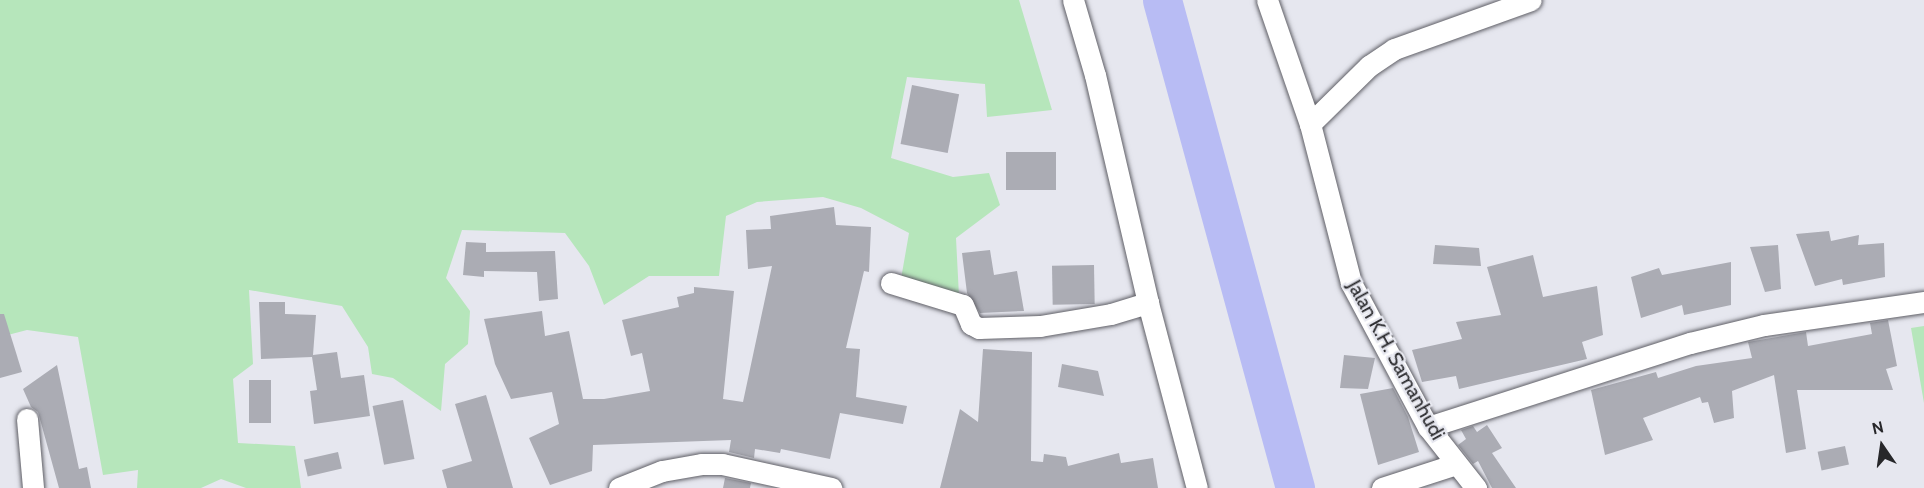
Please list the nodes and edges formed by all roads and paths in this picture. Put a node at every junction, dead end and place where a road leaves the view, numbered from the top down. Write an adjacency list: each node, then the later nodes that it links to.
1 (1073, 0): 7 (street)
2 (1267, 0): 4 (street, Jalan K.H. Samanhudi)
3 (1532, 0): 4 (street)
4 (1310, 124): 9 (street, Jalan K.H. Samanhudi)
5 (891, 283): 7 (street)
6 (1924, 302): 9 (street)
7 (1148, 303): 14 (street)
8 (27, 419): 11 (street)
9 (1428, 427): 10 (street, Jalan K.H. Samanhudi)
10 (1456, 464): 15 (street); 16 (street, Jalan K.H. Samanhudi)
11 (33, 488)
12 (619, 488): 13 (street)
13 (831, 488)
14 (1197, 488)
15 (1382, 488)
16 (1476, 488)

